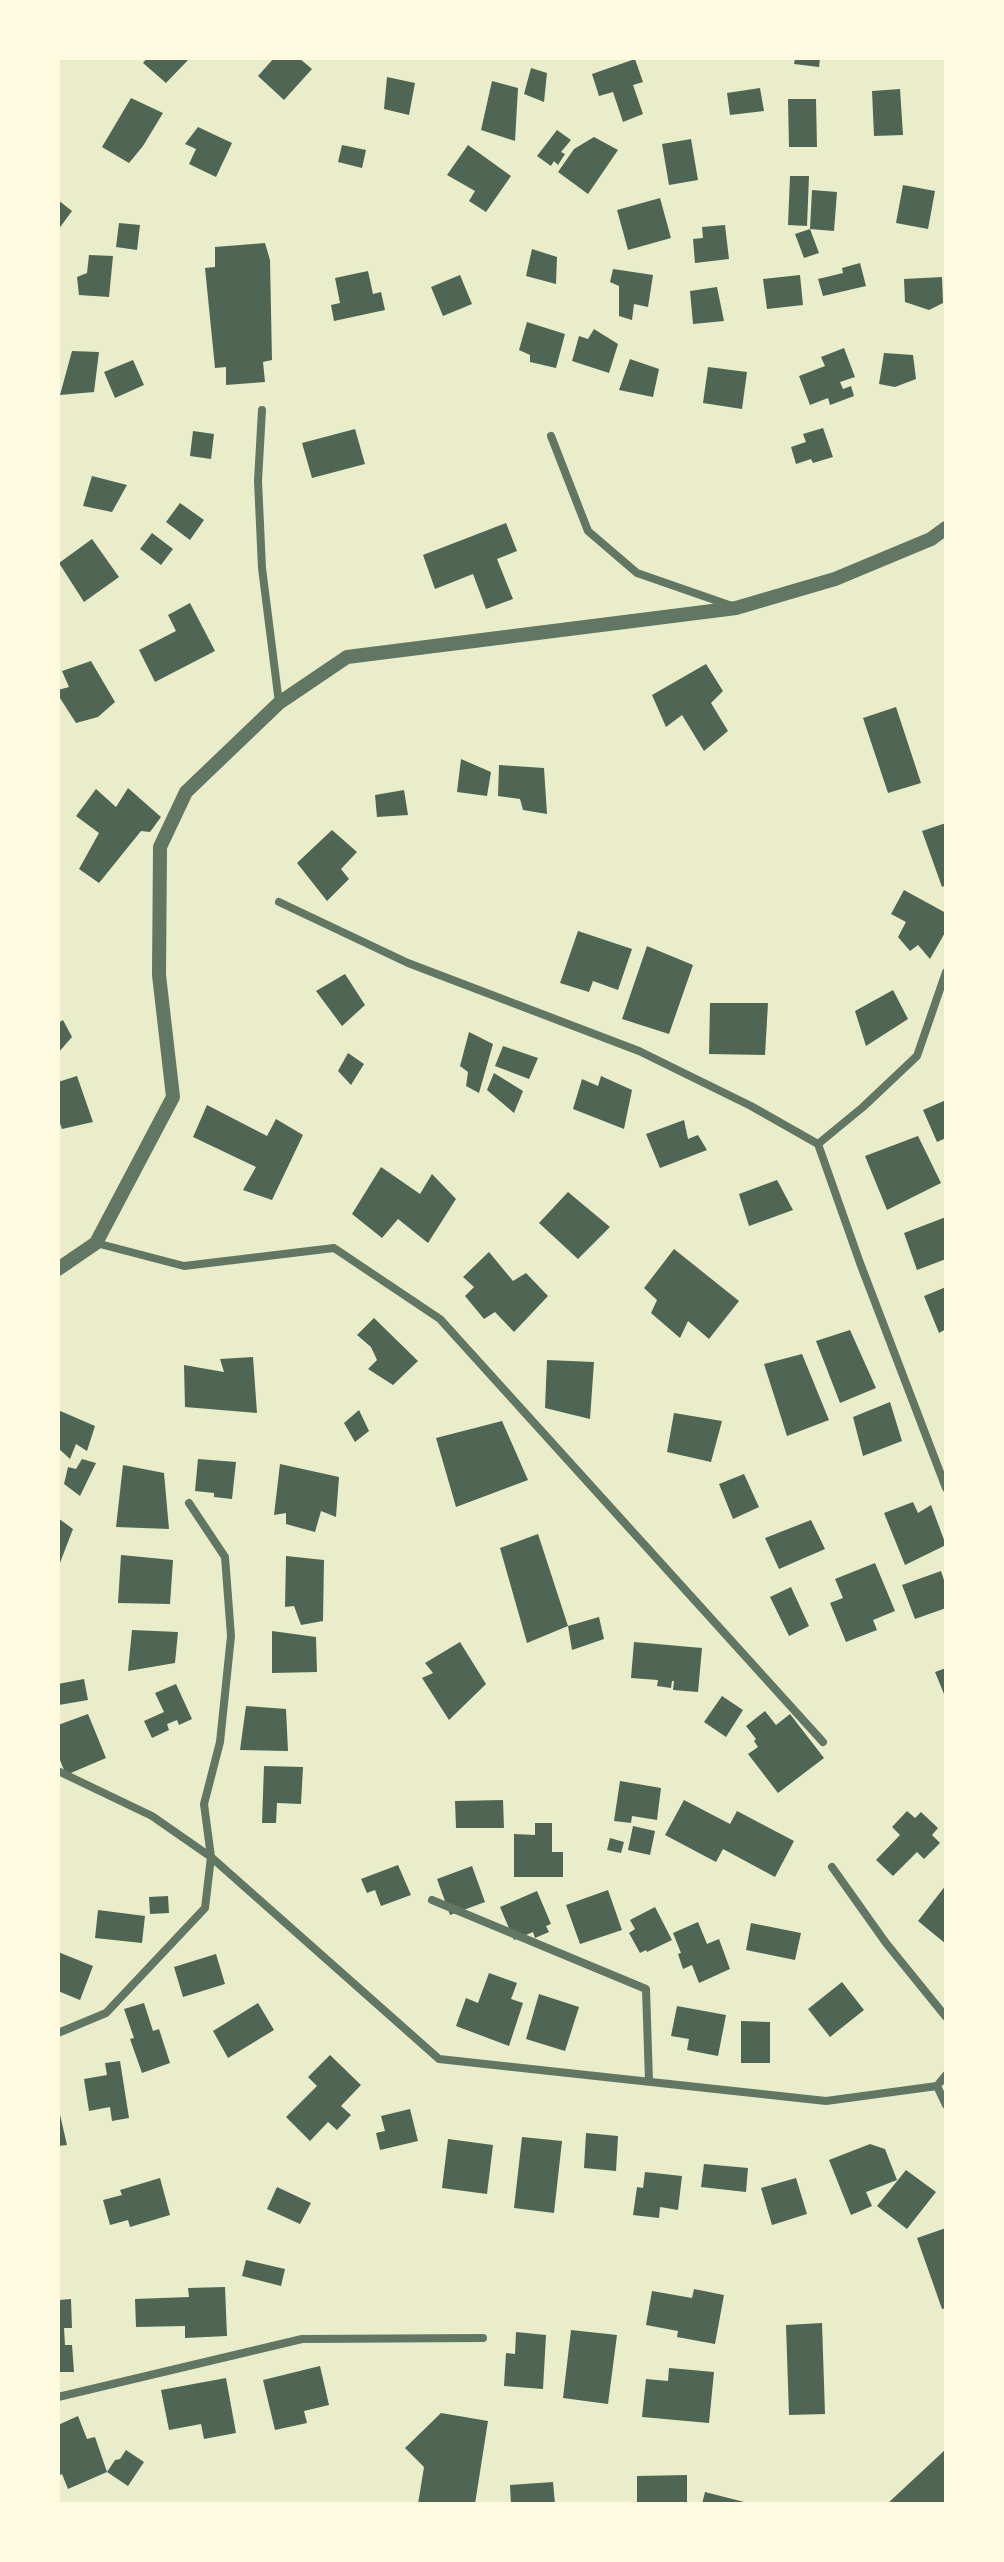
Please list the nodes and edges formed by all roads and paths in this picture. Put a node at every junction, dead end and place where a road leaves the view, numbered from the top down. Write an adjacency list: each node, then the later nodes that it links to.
1 (262, 410): 5 (street)
2 (551, 436): 4 (street)
3 (946, 528): 4 (street)
4 (736, 608): 5 (street)
5 (279, 703): 9 (street)
6 (279, 902): 8 (street)
7 (946, 972): 8 (street)
8 (818, 1144): 11 (street)
9 (96, 1243): 10 (street); 13 (street)
10 (58, 1269)
11 (946, 1488)
12 (189, 1503): 15 (street)
13 (823, 1742)
14 (58, 1771): 15 (street)
15 (211, 1857): 19 (street); 21 (street)
16 (832, 1867): 18 (street)
17 (432, 1900): 21 (street)
18 (946, 2017)
19 (58, 2033)
20 (946, 2075): 22 (street)
21 (649, 2081): 22 (street)
22 (937, 2086): 23 (street)
23 (946, 2105)
24 (483, 2338): 25 (street)
25 (58, 2397)

